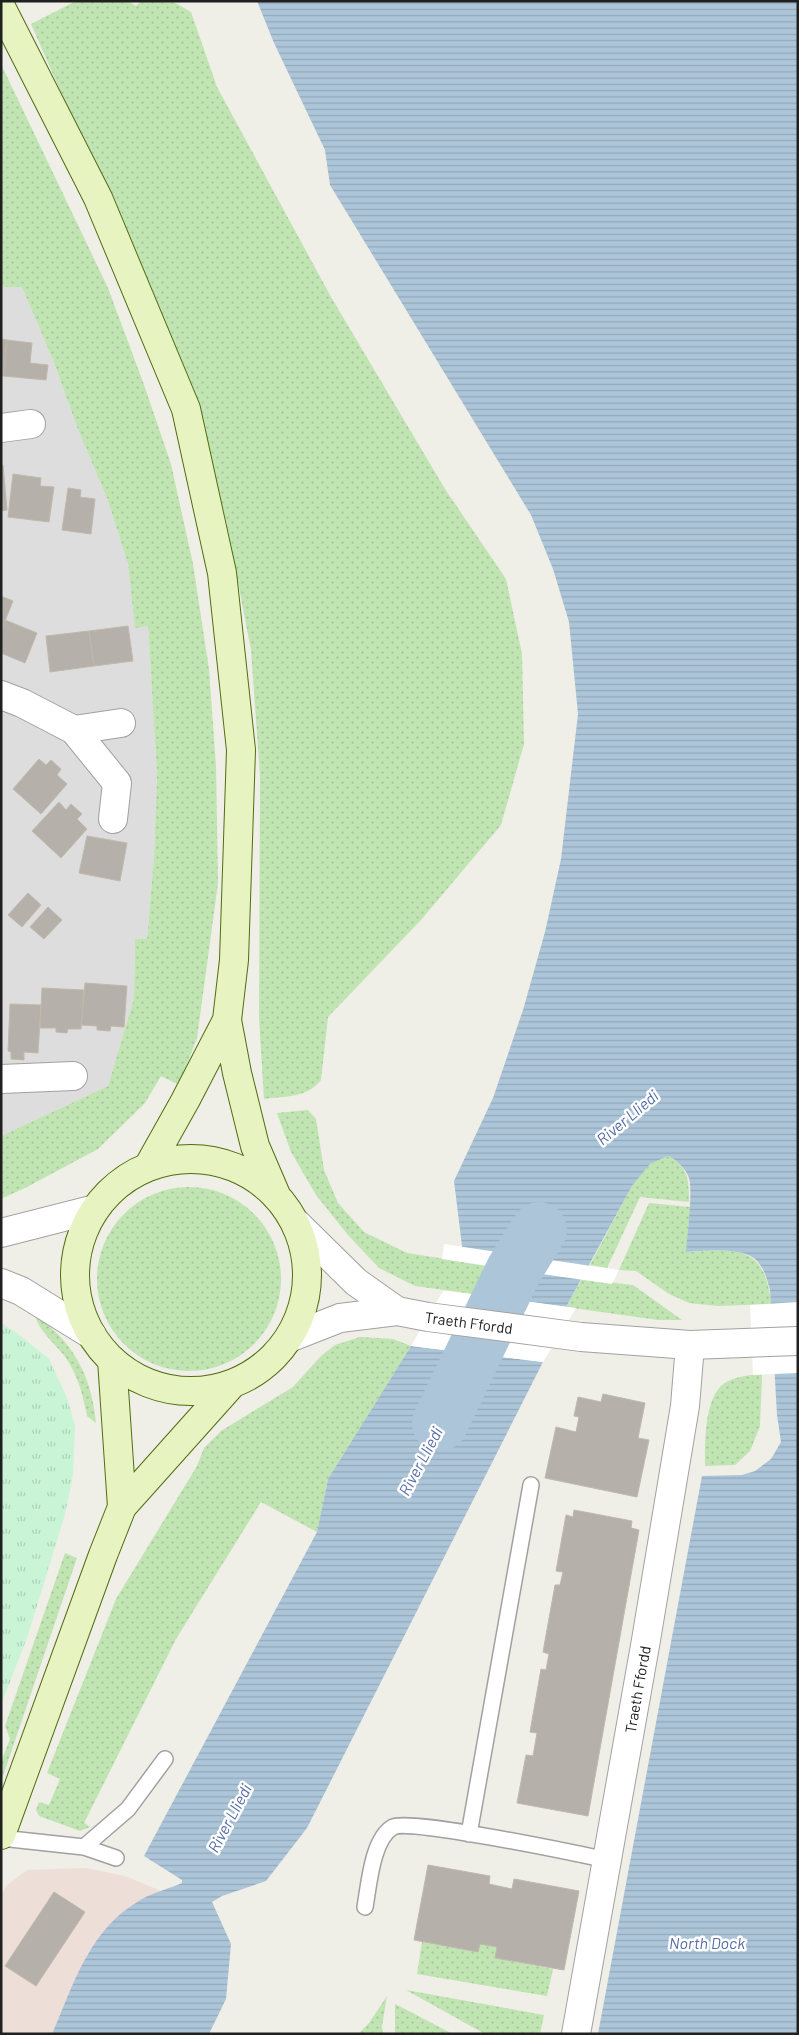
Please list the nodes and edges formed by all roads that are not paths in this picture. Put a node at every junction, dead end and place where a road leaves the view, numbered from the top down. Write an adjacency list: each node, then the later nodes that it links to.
1 (1, 7): 8 (main road)
2 (31, 424): 3 (street)
3 (1, 428)
4 (1, 695): 6 (street)
5 (120, 723): 6 (street)
6 (74, 730): 7 (street)
7 (113, 819)
8 (227, 1020): 11 (main road); 12 (main road)
9 (73, 1076): 10 (street)
10 (1, 1079)
11 (148, 1167): 12 (main road); 13 (main road)
12 (276, 1195): 14 (main road)
13 (95, 1209): 15 (street); 18 (main road)
14 (296, 1223): 17 (street, Traeth Ffordd); 19 (main road)
15 (1, 1233)
16 (1, 1283): 18 (street)
17 (397, 1311): 19 (street, Traeth Ffordd); 21 (street, Traeth Ffordd)
18 (92, 1336): 22 (main road)
19 (289, 1338): 23 (main road)
20 (798, 1341): 21 (street, Traeth Ffordd)
21 (690, 1345): 31 (street, Traeth Ffordd)
22 (112, 1360): 23 (main road); 25 (main road)
23 (232, 1384): 25 (main road)
24 (532, 1485): 27 (lane)
25 (122, 1507): 28 (main road)
26 (165, 1759): 29 (lane)
27 (469, 1834): 31 (lane); 32 (lane)
28 (1, 1836): 29 (lane)
29 (84, 1847): 30 (lane)
30 (116, 1858)
31 (607, 1860): 33 (street, Traeth Ffordd)
32 (365, 1907)
33 (576, 2034)

